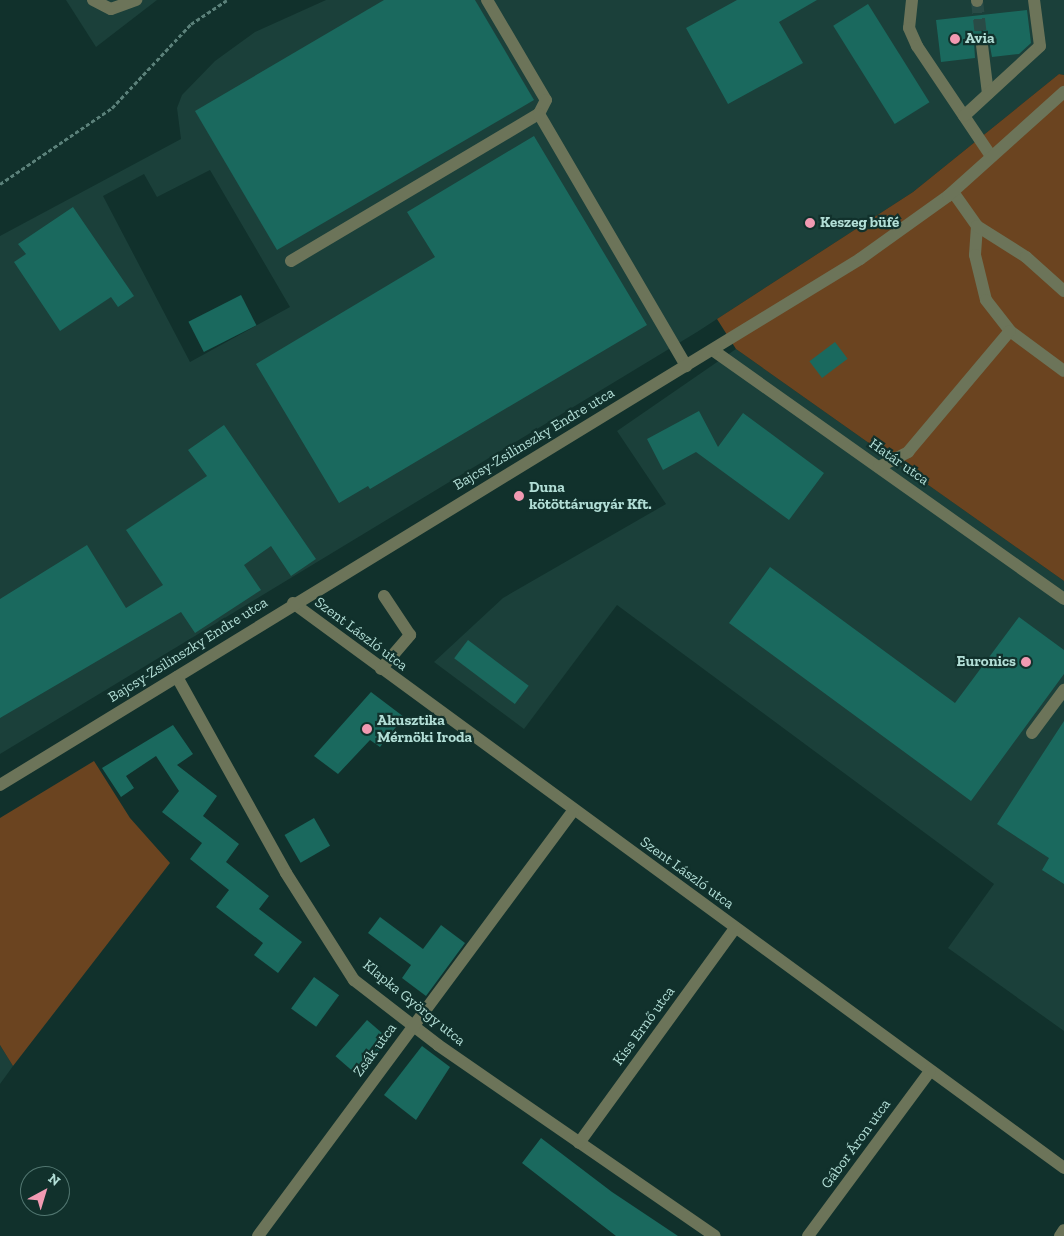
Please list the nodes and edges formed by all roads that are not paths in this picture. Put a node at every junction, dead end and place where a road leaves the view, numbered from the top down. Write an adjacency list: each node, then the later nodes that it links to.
1 (93, 0): 2 (street)
2 (136, 0)
3 (487, 0): 9 (street)
4 (912, 0): 10 (street)
5 (1034, 0): 8 (street)
6 (982, 45): 8 (street)
7 (1064, 92): 11 (street, Bajcsy-Zsilinszky Endre utca)
8 (988, 94): 10 (street)
9 (539, 114): 14 (street); 18 (street)
10 (964, 116): 11 (street)
11 (991, 156): 12 (street, Bajcsy-Zsilinszky Endre utca)
12 (953, 192): 13 (street); 17 (street, Bajcsy-Zsilinszky Endre utca)
13 (977, 226): 15 (street); 16 (street)
14 (291, 261)
15 (1064, 291)
16 (1010, 331): 19 (street); 20 (street)
17 (714, 351): 18 (street, Bajcsy-Zsilinszky Endre utca); 20 (street, Határ utca)
18 (686, 366): 23 (street, Bajcsy-Zsilinszky Endre utca)
19 (1064, 371)
20 (879, 468): 22 (street, Határ utca)
21 (384, 596): 24 (street)
22 (1064, 599)
23 (293, 603): 24 (street, Szent László utca); 25 (street, Bajcsy-Zsilinszky Endre utca)
24 (381, 669): 29 (street, Szent László utca)
25 (177, 677): 28 (street, Bajcsy-Zsilinszky Endre utca); 31 (street, Klapka György utca)
26 (1064, 690): 27 (street)
27 (1032, 733)
28 (0, 785)
29 (573, 811): 30 (street, Szent László utca); 31 (street, Zsák utca)
30 (735, 928): 32 (street, Szent László utca); 33 (street, Kiss Ernő utca)
31 (413, 1027): 33 (street, Klapka György utca); 36 (street, Zsák utca)
32 (930, 1071): 34 (street, Szent László utca); 38 (street, Gábor Áron utca)
33 (579, 1143): 37 (street, Klapka György utca)
34 (1064, 1168)
35 (1064, 1230): 39 (street)
36 (258, 1236)
37 (715, 1236)
38 (808, 1236)
39 (1060, 1236)

